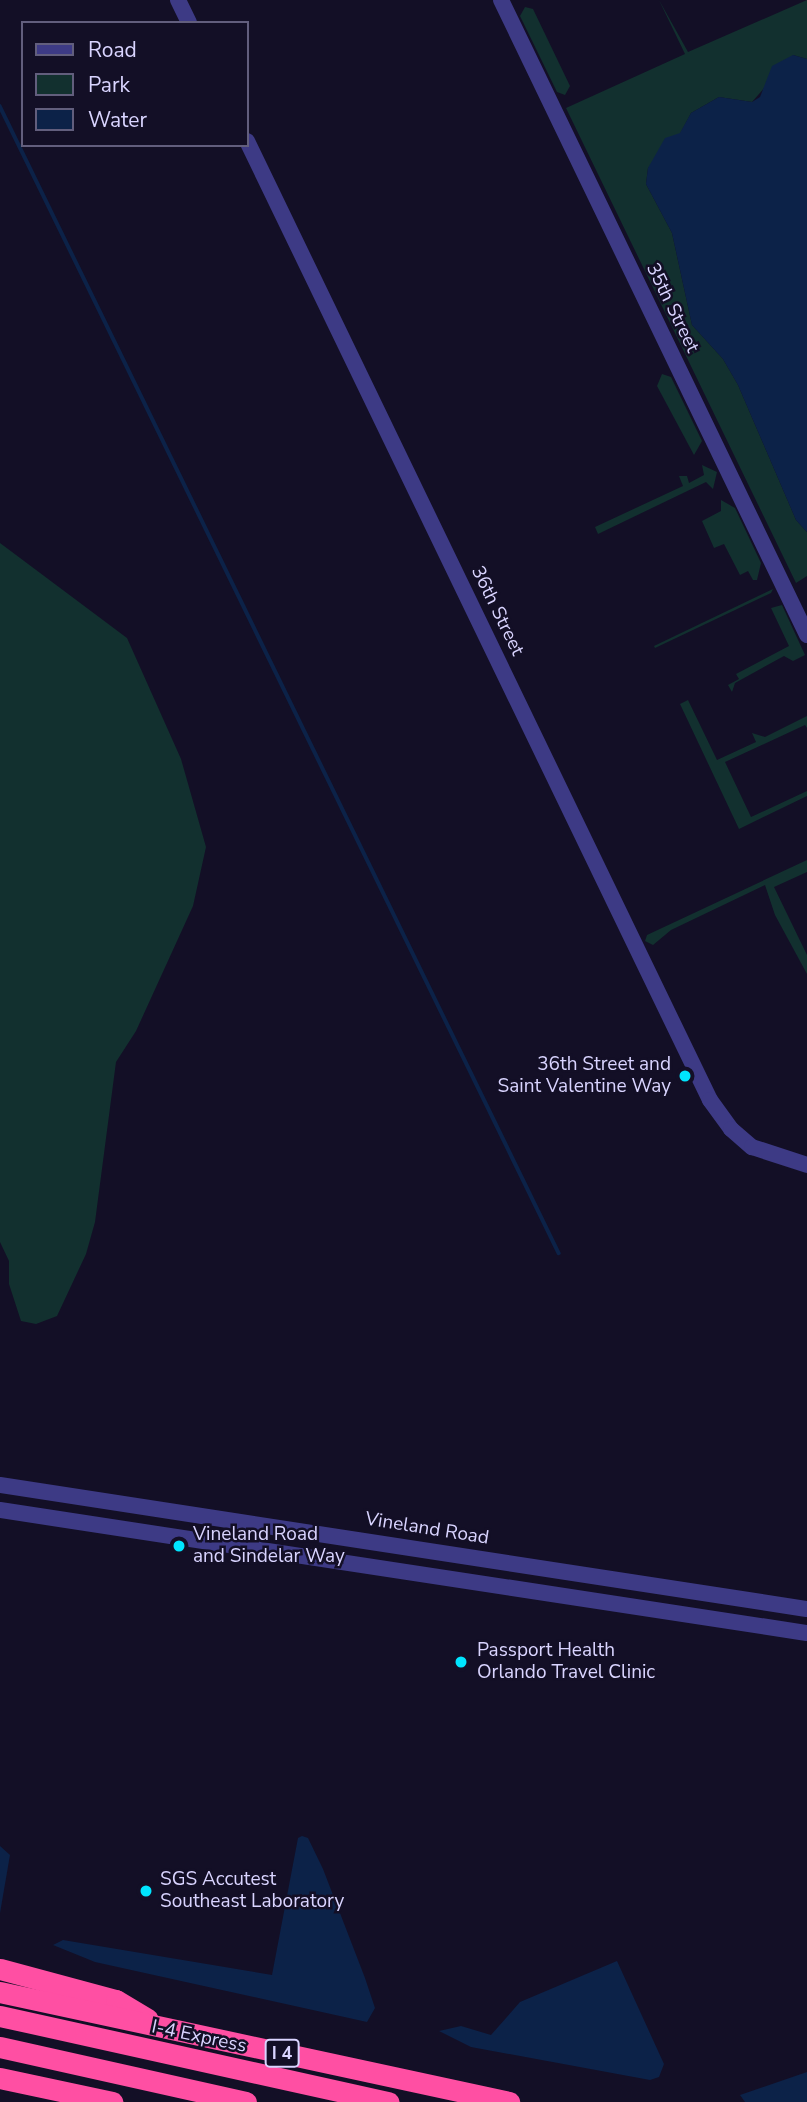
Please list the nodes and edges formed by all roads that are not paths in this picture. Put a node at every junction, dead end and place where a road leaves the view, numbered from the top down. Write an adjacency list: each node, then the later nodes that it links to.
1 (178, 0): 3 (street)
2 (501, 0): 5 (street, 35th Street)
3 (188, 21)
4 (248, 143): 6 (street, 36th Street)
5 (807, 635)
6 (807, 1166)
7 (0, 1485): 9 (street, Vineland Road)
8 (0, 1510): 10 (street)
9 (224, 1519): 10 (street); 11 (street, Vineland Road)
10 (219, 1544): 12 (street)
11 (460, 1555): 12 (street); 13 (street, Vineland Road)
12 (456, 1580): 14 (street)
13 (807, 1609)
14 (807, 1633)
15 (0, 1969): 18 (highway)
16 (0, 1992): 18 (highway, I 4)
17 (0, 2016): 25 (highway, I-4 Express)
18 (164, 2029): 26 (highway, I 4)
19 (0, 2047): 24 (highway)
20 (0, 2078): 22 (highway)
21 (0, 2093): 22 (highway)
22 (69, 2093): 23 (highway)
23 (112, 2102)
24 (246, 2102)
25 (389, 2102)
26 (509, 2102)

